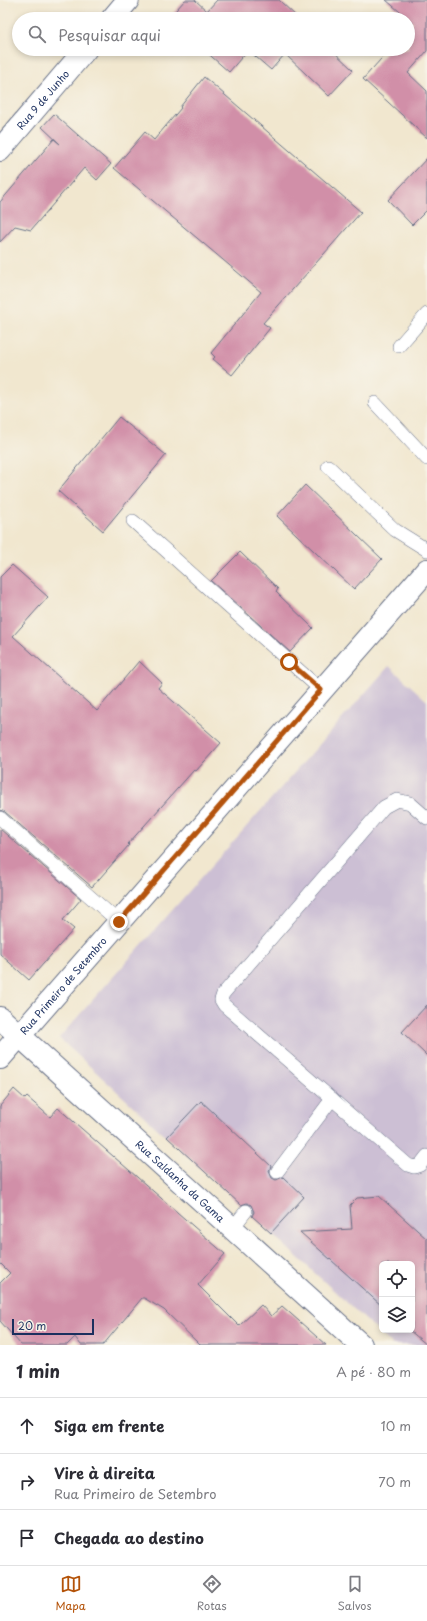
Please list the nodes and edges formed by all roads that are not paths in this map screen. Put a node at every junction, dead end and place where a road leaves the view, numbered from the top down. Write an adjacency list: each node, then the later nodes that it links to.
1 (128, 0): 2 (street)
2 (118, 12)
3 (80, 56): 4 (street, Rua 9 de Junho)
4 (0, 150)
5 (427, 314): 6 (lane)
6 (399, 346)
7 (375, 403): 8 (lane)
8 (427, 458)
9 (328, 466): 11 (lane)
10 (133, 521): 13 (lane)
11 (427, 550)
12 (427, 570): 13 (street, Rua Primeiro de Setembro)
13 (321, 690): 16 (street, Rua Primeiro de Setembro)
14 (0, 818): 16 (lane)
15 (427, 818): 20 (lane)
16 (119, 922): 18 (street, Rua Primeiro de Setembro)
17 (0, 1018): 18 (street, Rua Saldanha da Gama)
18 (20, 1036): 19 (street, Rua Primeiro de Setembro); 24 (street, Rua Saldanha da Gama)
19 (0, 1058)
20 (332, 1099): 21 (lane); 22 (lane)
21 (427, 1156)
22 (277, 1172)
23 (246, 1211): 24 (lane)
24 (232, 1229): 25 (street, Rua Saldanha da Gama)
25 (361, 1345)

